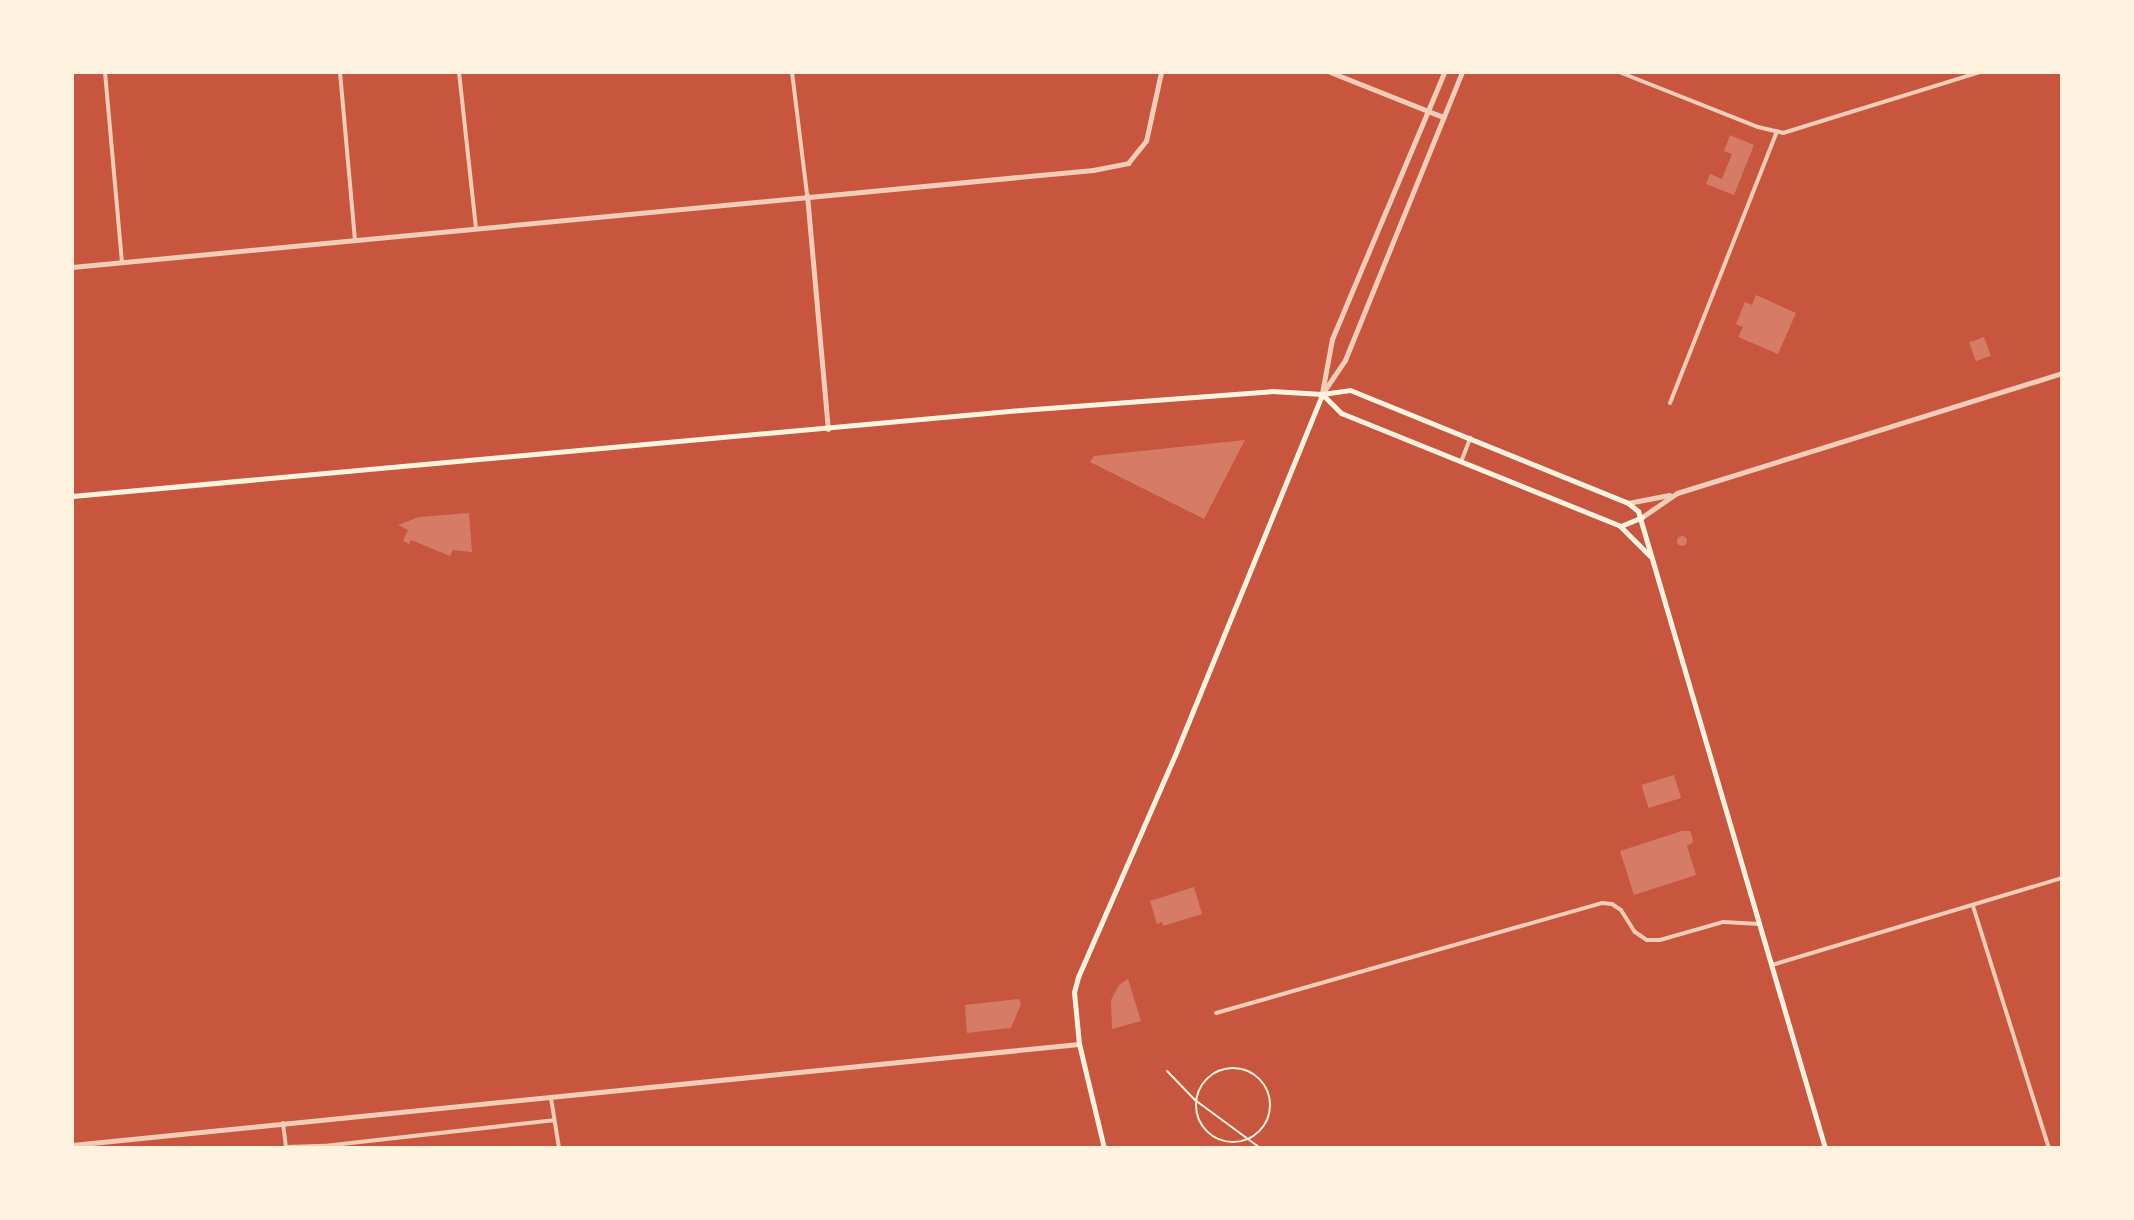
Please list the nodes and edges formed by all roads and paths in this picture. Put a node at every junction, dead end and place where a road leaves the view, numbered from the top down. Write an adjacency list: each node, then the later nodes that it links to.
1 (105, 72): 17 (street)
2 (340, 72): 16 (street)
3 (459, 72): 15 (street)
4 (792, 72): 14 (street)
5 (1161, 72): 14 (street)
6 (1330, 72): 11 (street)
7 (1444, 72): 11 (street)
8 (1462, 72): 12 (street)
9 (1619, 72): 13 (street)
10 (1980, 72): 13 (street)
11 (1428, 111): 12 (street); 20 (street)
12 (1443, 117): 20 (street)
13 (1777, 131): 21 (street)
14 (807, 195): 15 (street); 22 (street)
15 (476, 229): 16 (street)
16 (355, 241): 17 (street)
17 (122, 262): 18 (street)
18 (72, 267)
19 (2062, 373): 25 (street)
20 (1322, 394): 22 (main road); 23 (main road); 24 (main road); 36 (main road)
21 (1670, 403)
22 (828, 429): 26 (main road)
23 (1470, 438): 24 (street); 27 (main road)
24 (1461, 462): 29 (main road)
25 (1677, 493): 27 (street); 28 (street)
26 (72, 496)
27 (1628, 503): 28 (main road)
28 (1642, 517): 29 (main road); 30 (main road)
29 (1620, 526): 30 (main road)
30 (1651, 557): 33 (main road)
31 (2062, 878): 32 (street)
32 (1972, 905): 34 (street); 49 (street)
33 (1760, 924): 34 (main road); 35 (street)
34 (1772, 965): 48 (main road)
35 (1216, 1013)
36 (1079, 1044): 38 (street); 46 (main road)
37 (1167, 1071): 39 (path)
38 (551, 1098): 40 (street); 41 (street)
39 (1195, 1100): 42 (path); 42 (path); 42 (path)
40 (554, 1120): 44 (street); 45 (street)
41 (283, 1123): 43 (street); 44 (street)
42 (1247, 1139): 47 (path)
43 (72, 1145)
44 (286, 1147)
45 (559, 1148)
46 (1104, 1148)
47 (1260, 1148)
48 (1825, 1148)
49 (2049, 1148)

